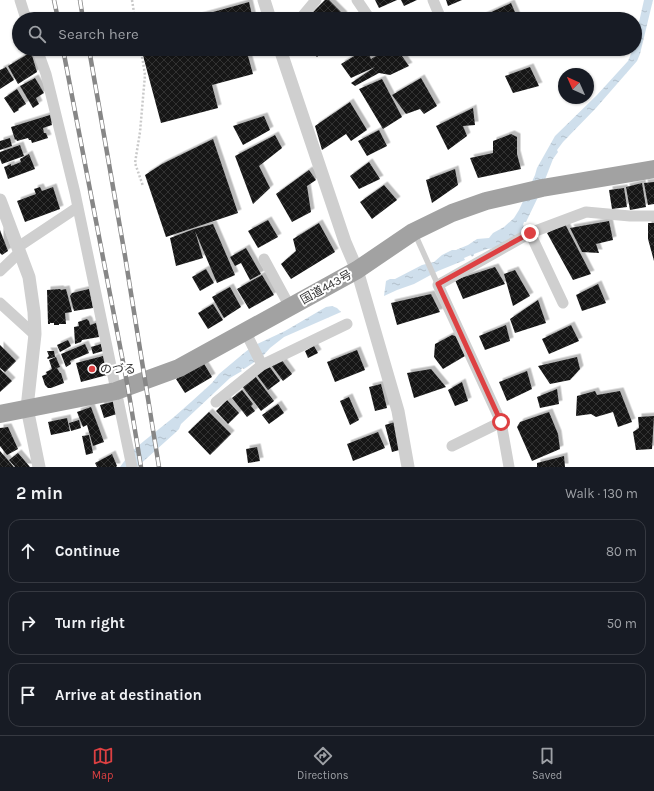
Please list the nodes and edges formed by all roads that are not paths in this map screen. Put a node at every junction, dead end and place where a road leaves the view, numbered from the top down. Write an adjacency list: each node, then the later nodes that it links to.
1 (20, 0): 6 (street)
2 (264, 0): 7 (street)
3 (316, 0): 8 (street)
4 (357, 0): 9 (street)
5 (432, 0): 10 (street)
6 (24, 12)
7 (268, 12)
8 (306, 12)
9 (365, 12)
10 (438, 12)
11 (40, 56): 15 (street)
12 (282, 56): 21 (street)
13 (654, 169): 17 (highway, 国道443号)
14 (0, 200): 19 (street)
15 (78, 207): 19 (street); 31 (street)
16 (654, 216): 18 (street)
17 (413, 232): 21 (highway, 国道443号); 23 (lane)
18 (530, 233): 23 (street); 24 (street)
19 (19, 250): 22 (street); 29 (street)
20 (264, 259): 26 (street)
21 (357, 270): 26 (highway, 国道443号); 39 (street)
22 (0, 271)
23 (438, 284): 35 (street)
24 (563, 302)
25 (0, 303): 29 (street)
26 (290, 307): 28 (highway, 国道443号)
27 (347, 324): 30 (street)
28 (245, 331): 30 (street); 31 (highway, 国道443号)
29 (35, 335): 33 (street)
30 (262, 365): 32 (street)
31 (116, 392): 33 (highway, 国道443号); 38 (street)
32 (216, 402)
33 (27, 408): 34 (highway, 国道443号); 37 (street)
34 (0, 414)
35 (501, 422): 36 (street); 40 (street)
36 (452, 446)
37 (39, 467)
38 (132, 467)
39 (408, 467)
40 (509, 467)

